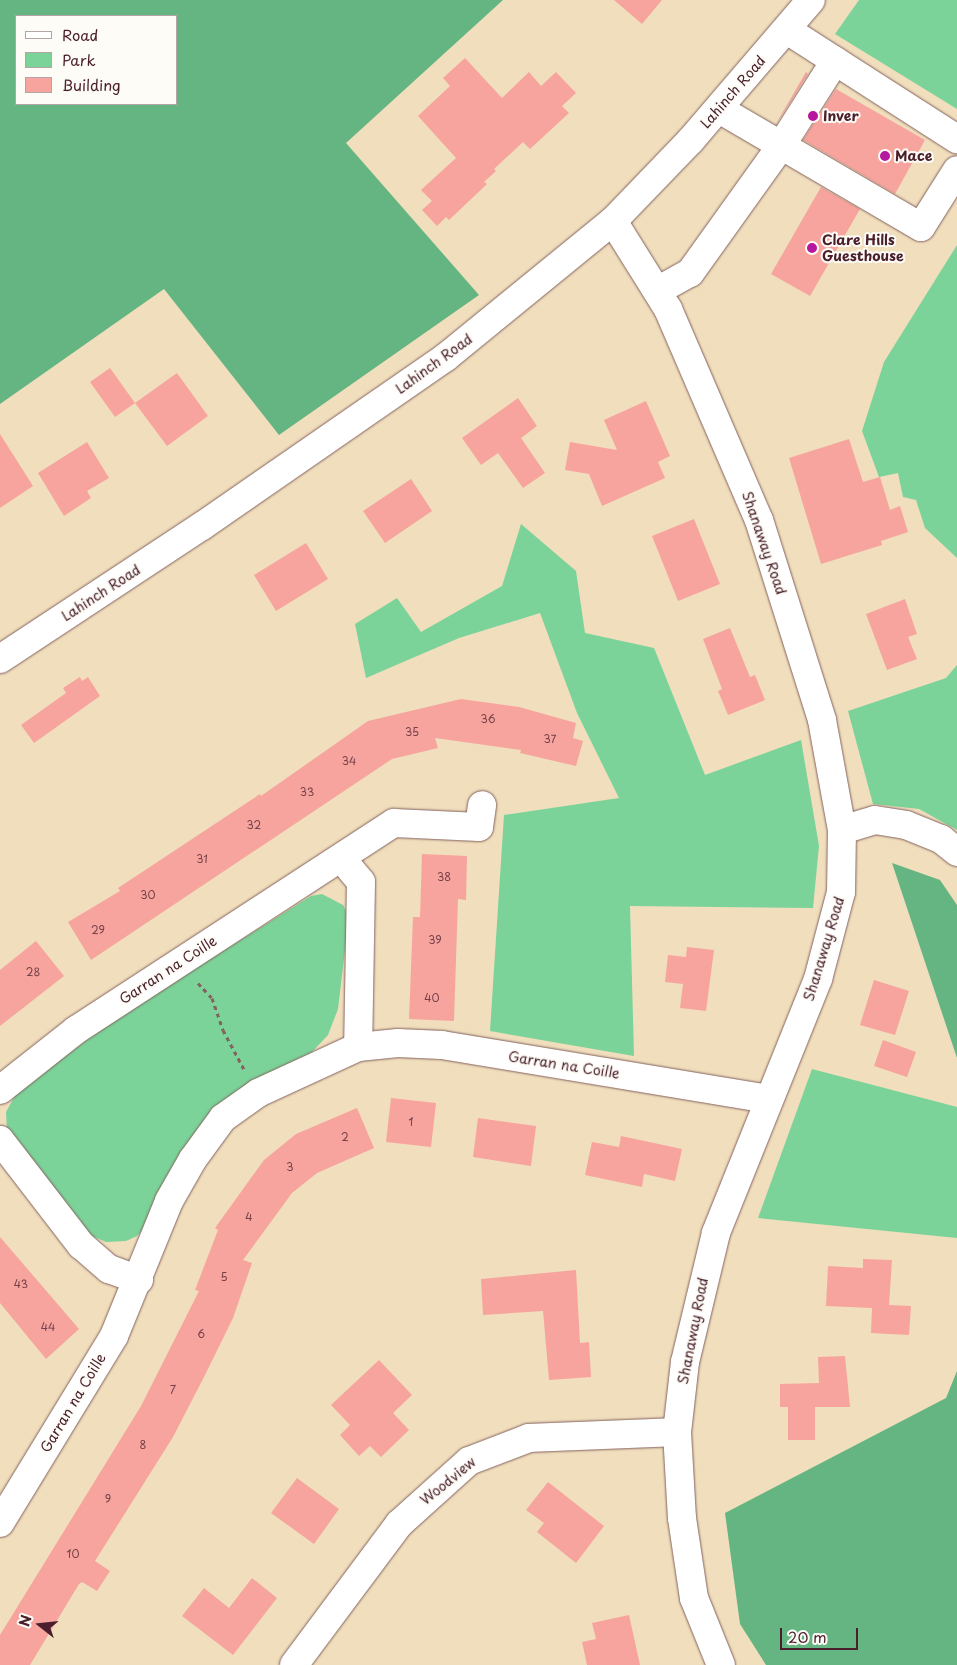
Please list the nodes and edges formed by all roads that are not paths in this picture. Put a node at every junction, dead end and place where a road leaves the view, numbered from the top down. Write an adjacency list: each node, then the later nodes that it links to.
1 (811, 0): 2 (street, Lahinch Road)
2 (787, 30): 3 (street); 4 (street, Lahinch Road)
3 (835, 61): 5 (street); 6 (street)
4 (718, 109): 6 (street); 8 (street, Lahinch Road)
5 (957, 139)
6 (781, 146): 7 (street); 9 (street)
7 (957, 170)
8 (613, 221): 9 (street, Shanaway Road); 10 (street, Lahinch Road)
9 (657, 291): 12 (street, Shanaway Road)
10 (0, 660)
11 (482, 805): 14 (street, Garran na Coille)
12 (842, 830): 13 (street); 17 (street, Shanaway Road)
13 (957, 852)
14 (341, 858): 15 (street); 16 (street, Garran na Coille)
15 (358, 1047): 17 (street, Garran na Coille); 19 (street, Garran na Coille)
16 (0, 1090)
17 (768, 1099): 20 (street, Shanaway Road)
18 (0, 1140): 19 (street)
19 (139, 1280): 21 (street, Garran na Coille)
20 (677, 1432): 22 (street, Woodview); 23 (street, Shanaway Road)
21 (0, 1523)
22 (294, 1665)
23 (721, 1665)

